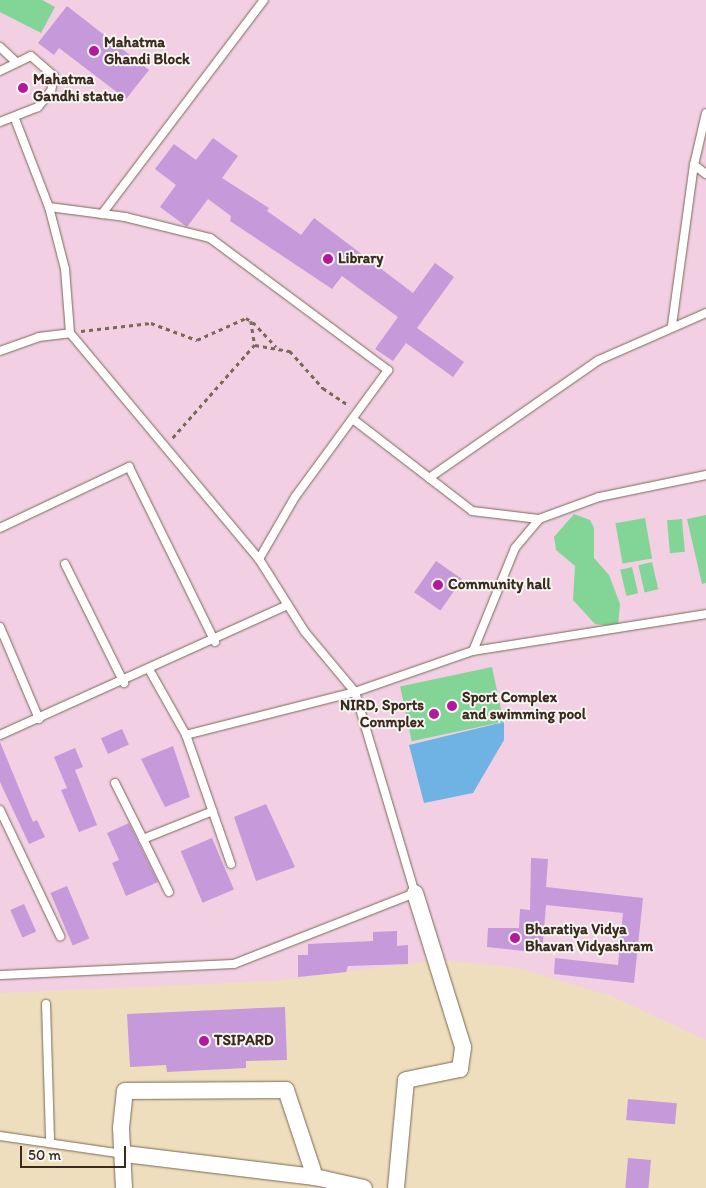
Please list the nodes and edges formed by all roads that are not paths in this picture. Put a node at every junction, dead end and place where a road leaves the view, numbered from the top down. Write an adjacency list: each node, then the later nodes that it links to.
1 (264, 0): 11 (lane)
2 (0, 47): 3 (lane)
3 (16, 62): 4 (lane); 6 (lane)
4 (0, 71)
5 (706, 113): 8 (lane)
6 (15, 119): 7 (lane); 10 (lane)
7 (0, 122)
8 (694, 165): 9 (lane); 13 (lane)
9 (705, 170)
10 (49, 207): 11 (lane); 14 (lane)
11 (102, 214): 16 (lane)
12 (706, 313): 13 (lane)
13 (672, 325): 18 (lane)
14 (70, 333): 15 (lane); 21 (lane)
15 (0, 351)
16 (354, 420): 18 (lane); 21 (lane)
17 (706, 475): 19 (lane)
18 (429, 478): 19 (lane)
19 (539, 519): 27 (lane)
20 (0, 528): 26 (lane)
21 (259, 559): 23 (lane)
22 (64, 564): 29 (lane)
23 (288, 605): 26 (lane); 30 (lane)
24 (706, 614): 27 (lane)
25 (0, 627): 31 (lane)
26 (215, 642): 28 (lane)
27 (474, 651): 30 (lane)
28 (150, 671): 29 (lane); 33 (lane)
29 (124, 683): 31 (lane)
30 (355, 692): 33 (lane); 40 (lane)
31 (39, 718): 32 (lane)
32 (0, 735)
33 (186, 735): 36 (lane)
34 (115, 783): 37 (lane)
35 (0, 810): 41 (lane)
36 (213, 811): 37 (lane); 38 (lane)
37 (143, 839): 39 (lane)
38 (231, 864)
39 (169, 892)
40 (416, 893): 42 (lane); 50 (street)
41 (60, 936)
42 (0, 975)
43 (46, 1004): 45 (lane)
44 (0, 1136): 45 (lane)
45 (50, 1141): 46 (lane)
46 (125, 1154): 47 (street); 47 (street); 48 (street)
47 (315, 1177): 49 (street)
48 (124, 1188)
49 (364, 1188)
50 (396, 1188)

